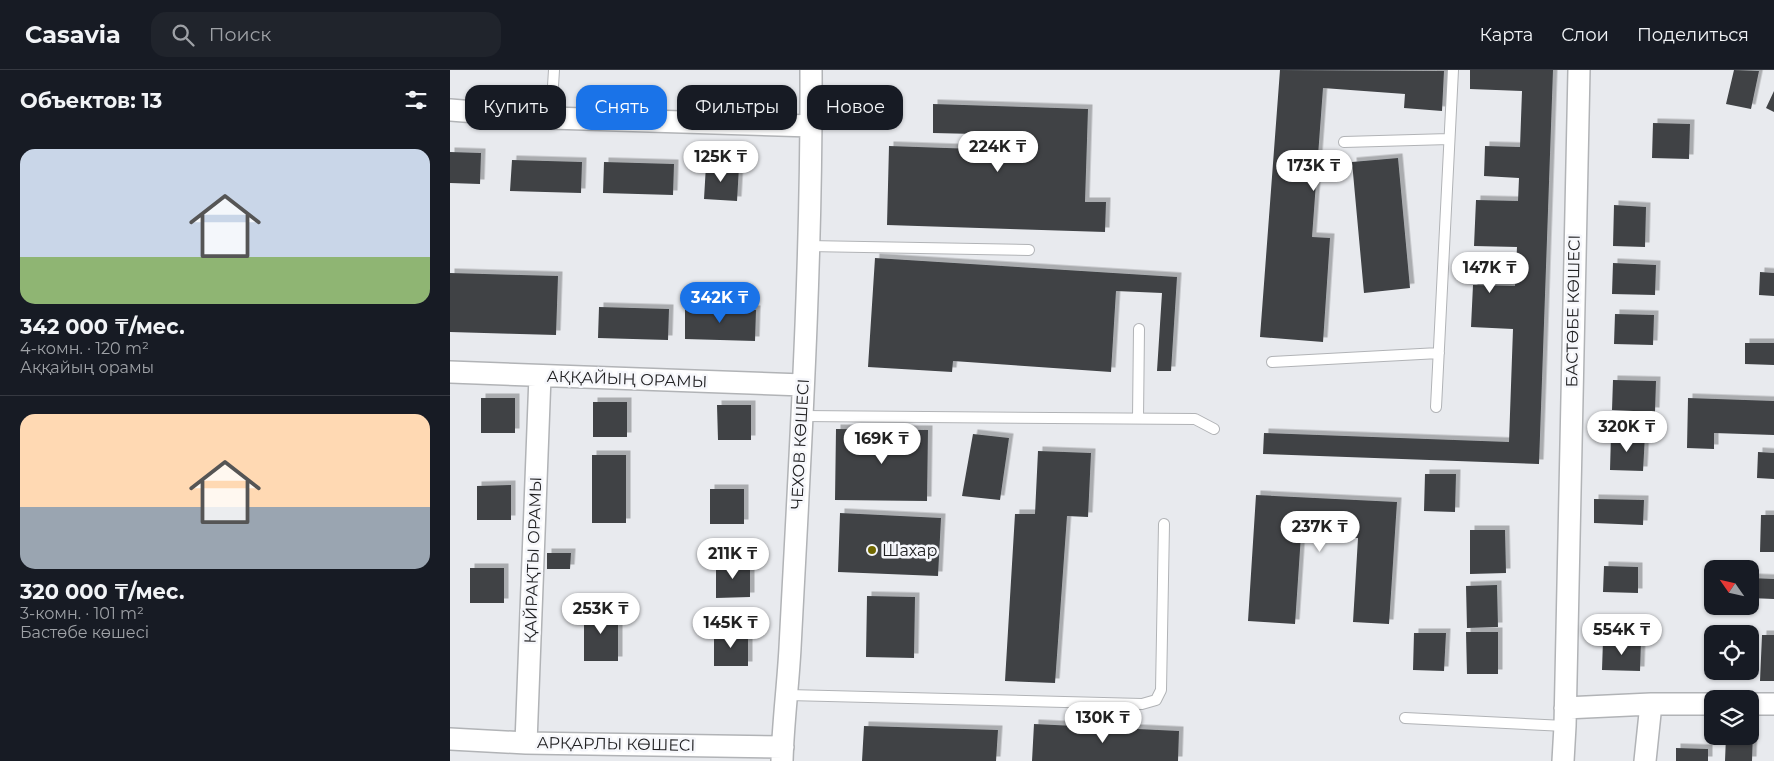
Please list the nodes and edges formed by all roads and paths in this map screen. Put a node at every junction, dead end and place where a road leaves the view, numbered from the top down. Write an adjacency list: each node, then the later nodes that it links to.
1 (554, 70): 5 (lane)
2 (811, 70): 6 (street, ЧЕХОВ КӨШЕСІ)
3 (1453, 70): 12 (lane)
4 (1578, 70): 32 (street, БАСТӨБЕ КӨШЕСІ)
5 (553, 85)
6 (811, 85)
7 (450, 110): 8 (street)
8 (465, 111)
9 (566, 118): 10 (street)
10 (807, 126)
11 (811, 130): 14 (street, ЧЕХОВ КӨШЕСІ)
12 (1449, 139): 13 (lane); 17 (lane)
13 (1344, 142)
14 (808, 246): 15 (lane); 21 (street, ЧЕХОВ КӨШЕСІ)
15 (1029, 250)
16 (1139, 329): 24 (lane)
17 (1439, 353): 18 (lane); 22 (lane)
18 (1272, 362)
19 (450, 372): 20 (street, АҚҚАЙЫҢ ОРАМЫ)
20 (540, 376): 21 (street, АҚҚАЙЫҢ ОРАМЫ); 35 (street, ҚАЙРАҚТЫ ОРАМЫ)
21 (804, 385): 23 (street, ЧЕХОВ КӨШЕСІ)
22 (1436, 407)
23 (802, 416): 24 (lane); 27 (street, ЧЕХОВ КӨШЕСІ)
24 (1138, 418): 25 (lane)
25 (1214, 429)
26 (1164, 524): 27 (lane)
27 (788, 695): 36 (street, ЧЕХОВ КӨШЕСІ)
28 (1651, 704): 29 (street); 32 (street); 38 (street)
29 (1704, 704)
30 (1759, 704): 31 (street)
31 (1774, 704)
32 (1565, 717): 33 (lane); 37 (street, БАСТӨБЕ КӨШЕСІ)
33 (1405, 718)
34 (450, 739): 35 (street, АРҚАРЛЫ КӨШЕСІ)
35 (526, 743): 36 (street, АРҚАРЛЫ КӨШЕСІ)
36 (782, 754)
37 (1563, 761)
38 (1645, 761)

